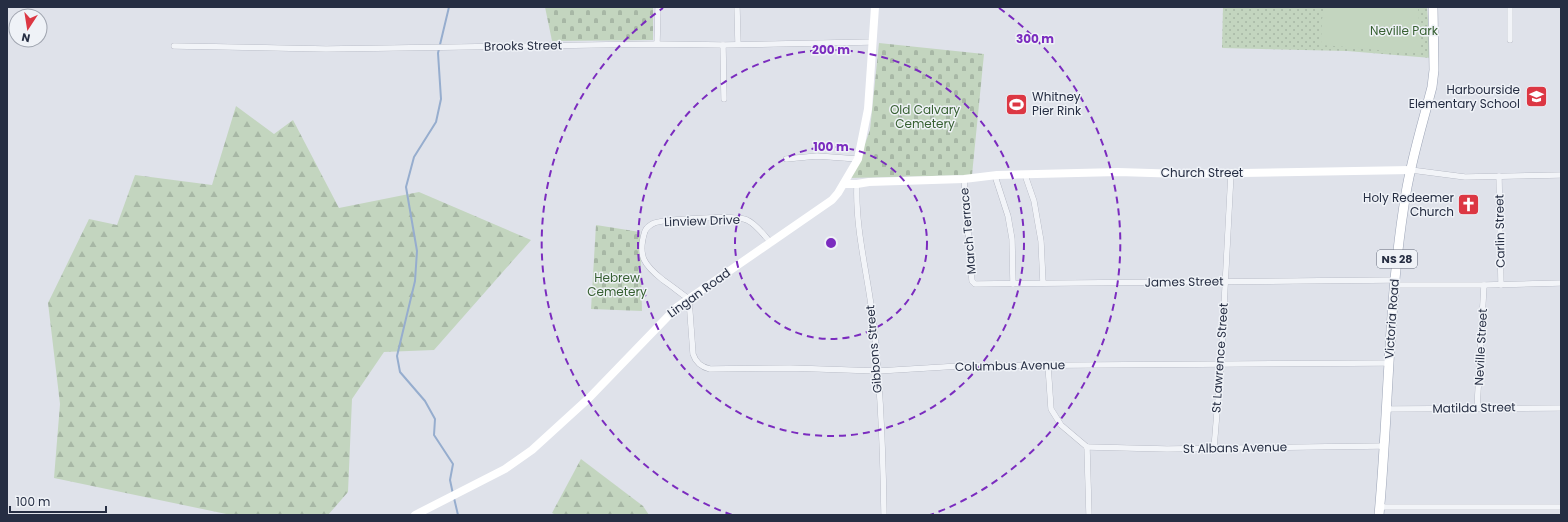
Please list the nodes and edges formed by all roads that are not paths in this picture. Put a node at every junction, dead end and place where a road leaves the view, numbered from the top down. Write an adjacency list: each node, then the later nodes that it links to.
1 (658, 7): 8 (street)
2 (737, 7): 9 (street)
3 (875, 7): 7 (street, Lingan Road)
4 (1433, 7): 15 (main road, Victoria Road / NS 28)
5 (1510, 7): 6 (street)
6 (1510, 40)
7 (872, 42): 9 (street, Brooks Street); 14 (street, Lingan Road)
8 (657, 44): 10 (street, Brooks Street); 11 (street, Brooks Street)
9 (738, 44): 10 (street, Brooks Street)
10 (722, 45): 12 (street)
11 (174, 46)
12 (724, 99)
13 (786, 159): 14 (street)
14 (858, 159): 22 (street, Lingan Road)
15 (1411, 170): 16 (street, Church Street); 20 (street, Church Street); 26 (main road, Victoria Road / NS 28)
16 (1231, 173): 17 (street, Church Street); 25 (street, St Lawrence Street)
17 (1026, 175): 19 (street, Church Street); 28 (street)
18 (1561, 175): 20 (street, Church Street)
19 (995, 176): 21 (street, Church Street); 29 (street)
20 (1499, 176): 32 (street, Carlin Street)
21 (964, 179): 23 (street, Church Street); 27 (street, March Terrace)
22 (844, 184): 23 (street, Church Street); 24 (street, Lingan Road)
23 (857, 184): 37 (street, Gibbons Street)
24 (771, 243): 33 (street, Lingan Road); 33 (street, Linview Drive)
25 (1225, 281): 26 (street, James Street); 28 (street, James Street); 35 (street, St Lawrence Street)
26 (1395, 282): 31 (street, James Street); 34 (main road, Victoria Road / NS 28)
27 (973, 283): 29 (street, James Street)
28 (1043, 283): 29 (street, James Street)
29 (1013, 284)
30 (1561, 284): 32 (street, James Street)
31 (1484, 285): 32 (street, James Street); 38 (street, Neville Street)
32 (1501, 285)
33 (689, 299): 37 (street, Columbus Avenue); 46 (street, Lingan Road)
34 (1389, 363): 35 (street, Columbus Avenue); 40 (main road, Victoria Road / NS 28)
35 (1221, 364): 36 (street, Columbus Avenue); 43 (street, St Lawrence Street)
36 (1048, 365): 37 (street, Columbus Avenue); 42 (street)
37 (878, 371): 47 (street, Gibbons Street)
38 (1478, 408): 39 (street, Matilda Street); 40 (street, Matilda Street)
39 (1561, 408)
40 (1386, 409): 41 (main road, Victoria Road / NS 28)
41 (1384, 446): 43 (street, St Albans Avenue); 45 (main road, Victoria Road / NS 28)
42 (1087, 447): 43 (street, St Albans Avenue); 48 (street)
43 (1214, 448)
44 (1561, 507): 45 (street)
45 (1379, 511)
46 (415, 515)
47 (884, 515)
48 (1089, 515)

